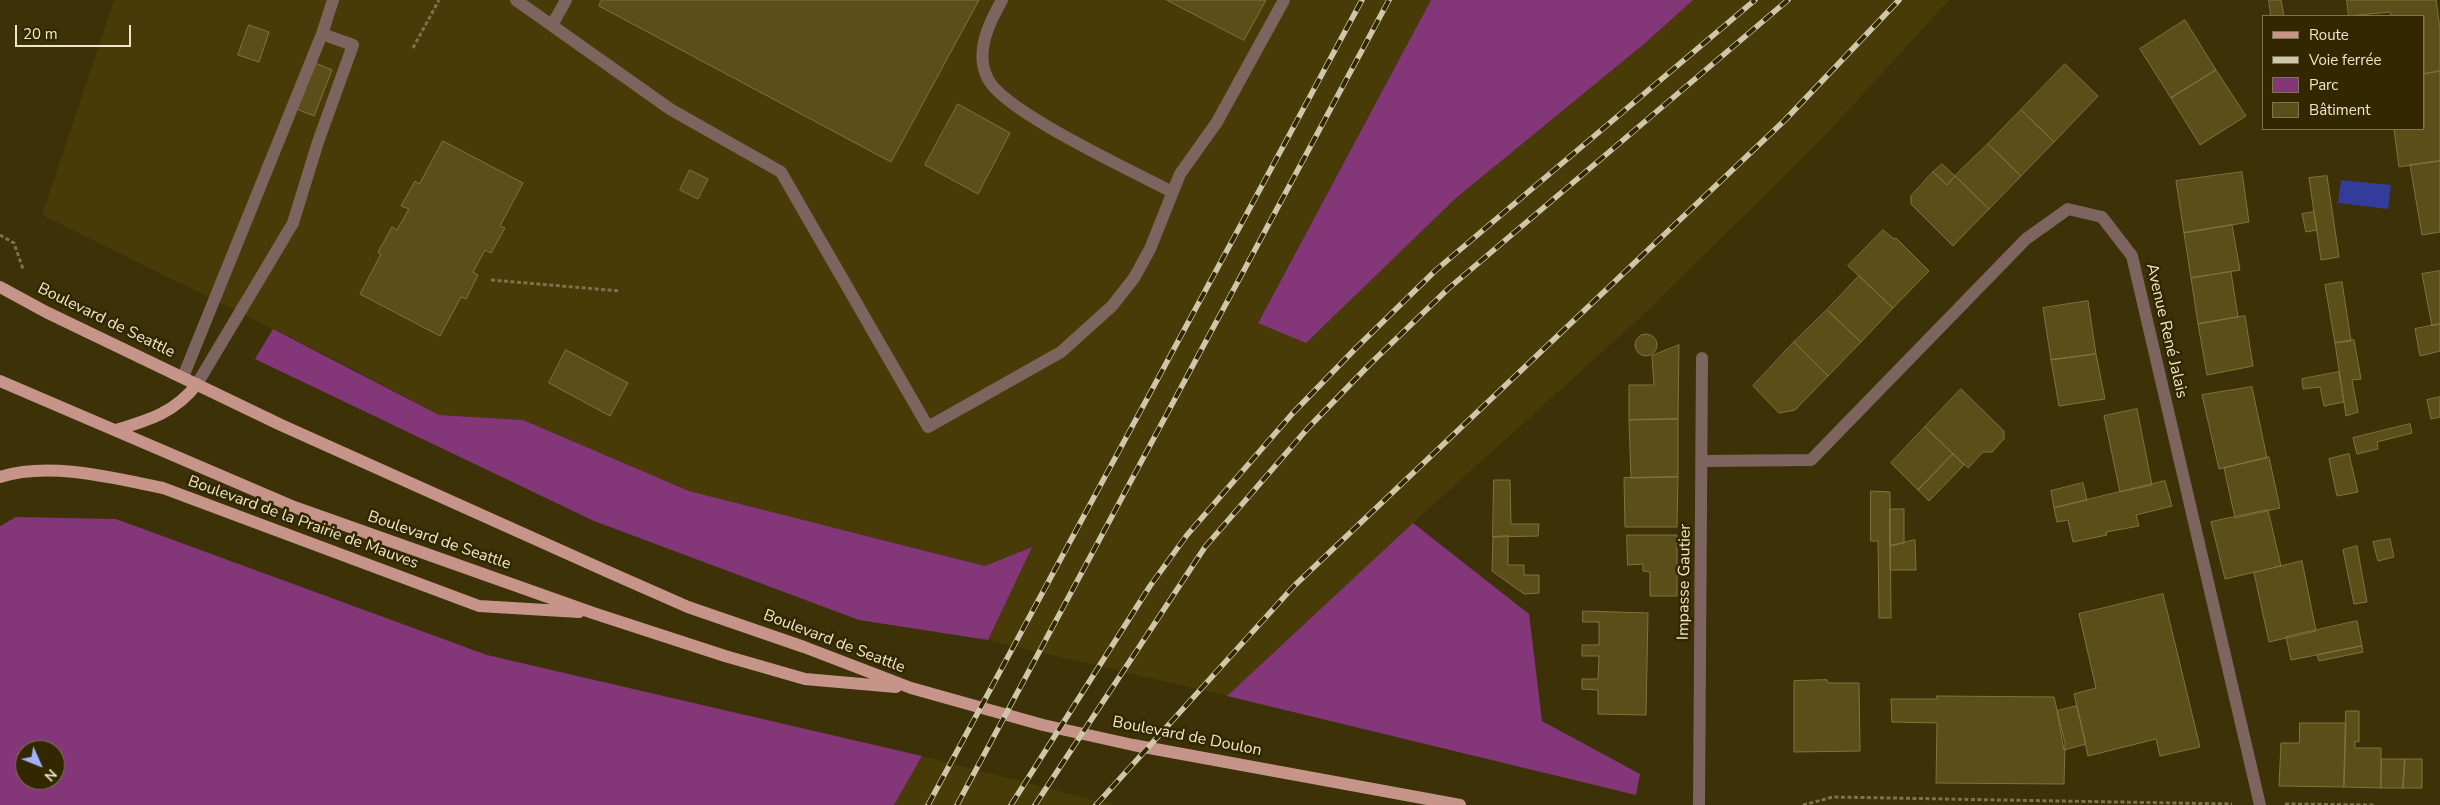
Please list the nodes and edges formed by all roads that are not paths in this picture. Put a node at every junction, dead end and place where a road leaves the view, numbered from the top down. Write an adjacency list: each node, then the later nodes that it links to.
1 (333, 0): 7 (street)
2 (516, 0): 6 (street)
3 (566, 0): 6 (street)
4 (1002, 0): 8 (street)
5 (1284, 0): 8 (street)
6 (552, 25): 8 (street)
7 (322, 34): 11 (street); 13 (street)
8 (1172, 192)
9 (0, 286): 11 (main road, Boulevard de Seattle)
10 (1702, 358): 15 (street, Impasse Gautier)
11 (183, 377): 13 (main road, Boulevard de Seattle)
12 (0, 381): 14 (main road, Boulevard de Seattle)
13 (197, 384): 14 (main road); 18 (main road, Boulevard de Seattle)
14 (116, 430): 17 (main road, Boulevard de Seattle)
15 (1702, 461): 20 (street, Impasse Gautier); 21 (street, Avenue René Jalais)
16 (0, 478): 17 (main road, Boulevard de la Prairie de Mauves)
17 (593, 613): 18 (main road, Boulevard de Seattle)
18 (911, 688): 19 (main road, Boulevard de Doulon)
19 (1460, 805)
20 (1699, 805)
21 (2260, 805)

